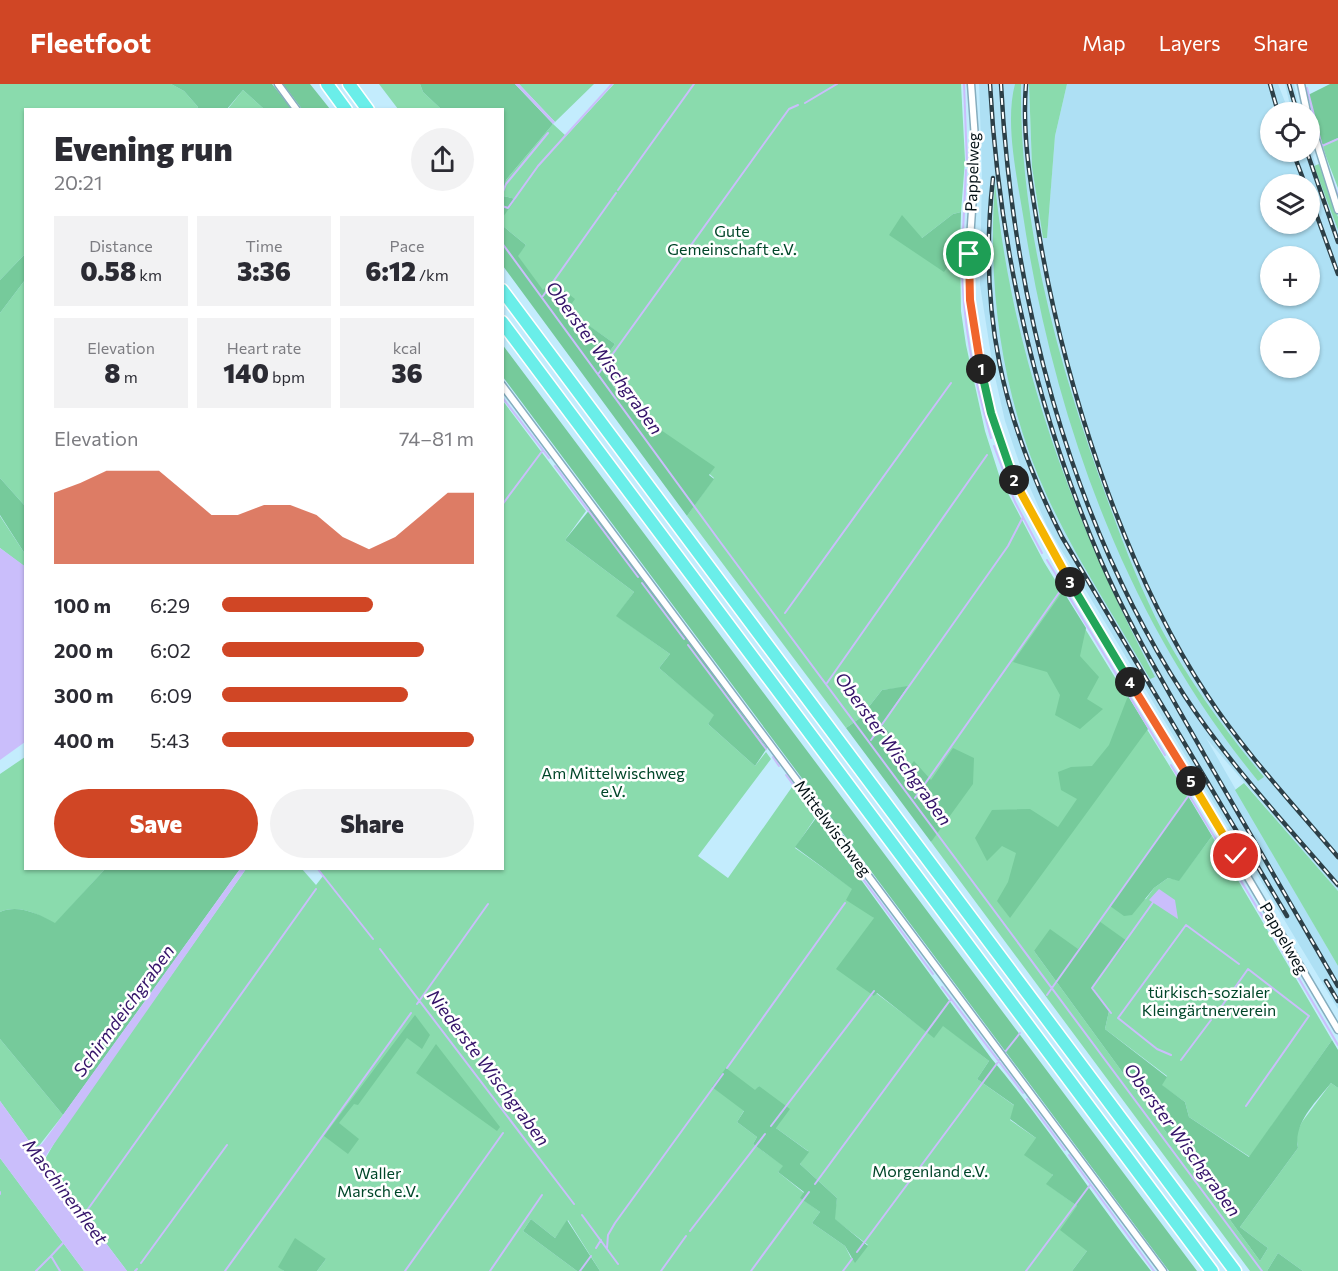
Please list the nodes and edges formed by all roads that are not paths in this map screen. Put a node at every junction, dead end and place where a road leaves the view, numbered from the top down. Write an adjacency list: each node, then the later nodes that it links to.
1 (278, 84): 7 (street)
2 (327, 84): 8 (highway)
3 (349, 84): 9 (highway)
4 (971, 84): 15 (street, Pappelweg)
5 (1301, 84): 6 (street)
6 (1305, 102)
7 (296, 108)
8 (345, 108)
9 (367, 108)
10 (1320, 153): 11 (street)
11 (1338, 210)
12 (504, 293): 18 (highway)
13 (504, 325): 17 (highway)
14 (504, 389): 16 (street, Mittelwischweg)
15 (1338, 1030)
16 (1163, 1271)
17 (1212, 1271)
18 (1235, 1271)

